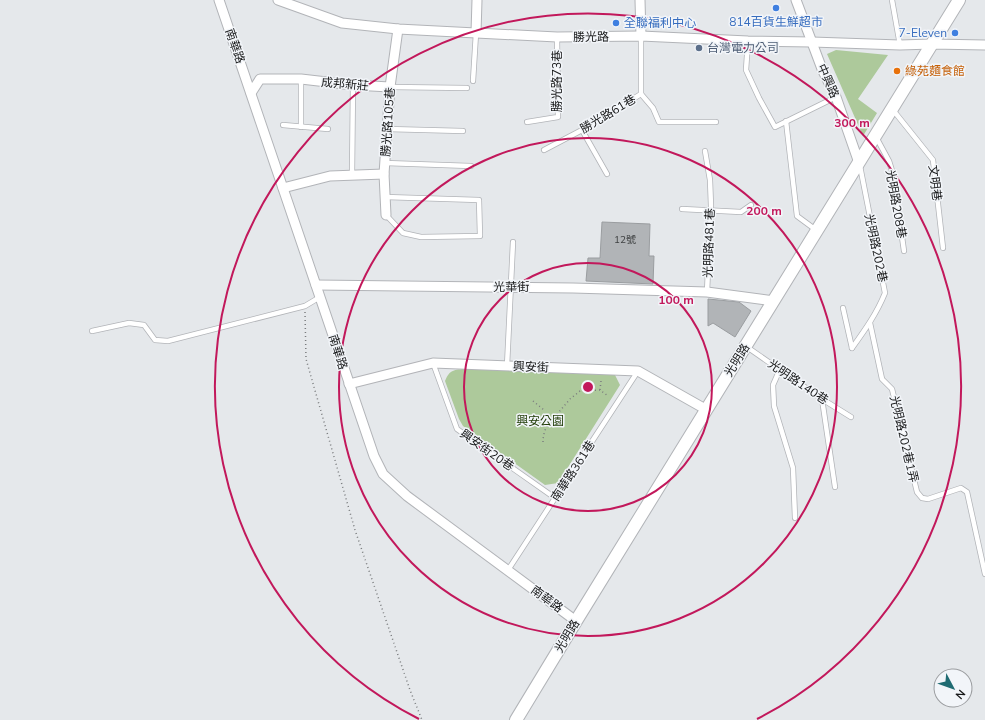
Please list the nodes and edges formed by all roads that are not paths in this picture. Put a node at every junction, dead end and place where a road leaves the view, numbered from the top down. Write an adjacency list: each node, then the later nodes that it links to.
1 (219, 0): 23 (street, 南華路)
2 (278, 0): 8 (street, 勝光路)
3 (477, 0): 10 (street)
4 (640, 0): 11 (street)
5 (796, 0): 14 (street, 中興路)
6 (892, 0): 16 (lane)
7 (959, 0): 15 (main road, 光明路)
8 (291, 2): 9 (street, 勝光路)
9 (398, 29): 10 (street, 勝光路); 21 (street, 勝光路105巷)
10 (476, 34): 12 (street, 勝光路); 19 (lane)
11 (641, 36): 12 (street, 勝光路); 13 (street, 勝光路); 24 (lane, 勝光路61巷)
12 (558, 37): 27 (lane, 勝光路73巷)
13 (748, 41): 14 (street, 勝光路); 29 (lane)
14 (812, 42): 16 (street, 勝光路); 25 (street, 中興路)
15 (932, 44): 16 (street, 勝光路); 17 (street, 勝光路); 26 (main road, 光明路)
16 (900, 45)
17 (985, 45)
18 (301, 80): 20 (street, 成邦新莊); 23 (street, 成邦新莊); 31 (lane)
19 (473, 81)
20 (353, 85): 21 (street, 成邦新莊); 44 (lane)
21 (390, 87): 22 (lane); 33 (street, 勝光路105巷)
22 (467, 88)
23 (251, 93): 45 (street, 南華路)
24 (641, 94): 28 (lane); 34 (lane, 勝光路61巷)
25 (836, 97): 29 (lane); 40 (street, 中興路)
26 (892, 108): 36 (main road, 光明路); 53 (lane, 文明巷)
27 (526, 122)
28 (716, 122)
29 (786, 122): 51 (lane)
30 (283, 125): 31 (lane)
31 (301, 127): 32 (lane)
32 (328, 129)
33 (387, 129): 35 (lane); 39 (street, 勝光路105巷)
34 (582, 130): 37 (lane, 勝光路61巷); 43 (lane)
35 (463, 131)
36 (875, 136): 40 (main road, 光明路); 54 (lane, 光明路208巷)
37 (544, 150)
38 (705, 151): 49 (lane, 光明路481巷)
39 (384, 163): 41 (lane); 42 (street, 勝光路105巷)
40 (859, 163): 51 (main road, 光明路); 61 (lane, 光明路202巷)
41 (471, 166)
42 (384, 174): 44 (street); 46 (street, 勝光路105巷)
43 (607, 174)
44 (352, 176): 45 (street)
45 (283, 188): 55 (street, 南華路)
46 (385, 197): 50 (street, 勝光路105巷); 50 (lane)
47 (751, 205): 49 (lane)
48 (682, 209): 49 (lane)
49 (710, 210): 57 (lane, 光明路481巷)
50 (386, 215)
51 (817, 231): 59 (main road, 光明路)
52 (513, 242): 56 (lane)
53 (943, 248)
54 (904, 251)
55 (316, 285): 56 (street, 光華街); 58 (street, 南華路)
56 (511, 288): 57 (street, 光華街); 65 (lane)
57 (707, 292): 59 (street, 光明路481巷)
58 (320, 297): 62 (lane); 68 (street, 南華路)
59 (774, 301): 63 (main road, 光明路)
60 (843, 308): 61 (lane, 光明路202巷)
61 (870, 323): 76 (lane, 光明路202巷1弄)
62 (92, 331)
63 (746, 346): 66 (lane, 光明路140巷); 70 (main road, 光明路)
64 (433, 363): 65 (street, 興安街); 68 (street, 興安街); 73 (lane, 興安街20巷)
65 (507, 366): 67 (street, 興安街)
66 (780, 369): 69 (lane, 光明路140巷); 74 (lane)
67 (638, 371): 70 (street, 興安街); 73 (lane, 南華路361巷)
68 (349, 384): 75 (street, 南華路)
69 (822, 399): 71 (lane, 光明路140巷); 72 (lane)
70 (706, 410): 77 (main road, 光明路)
71 (851, 417)
72 (835, 487)
73 (555, 498): 75 (lane, 南華路361巷)
74 (795, 518)
75 (508, 570): 77 (street, 南華路)
76 (985, 574)
77 (576, 621): 78 (main road, 光明路)
78 (516, 720)

